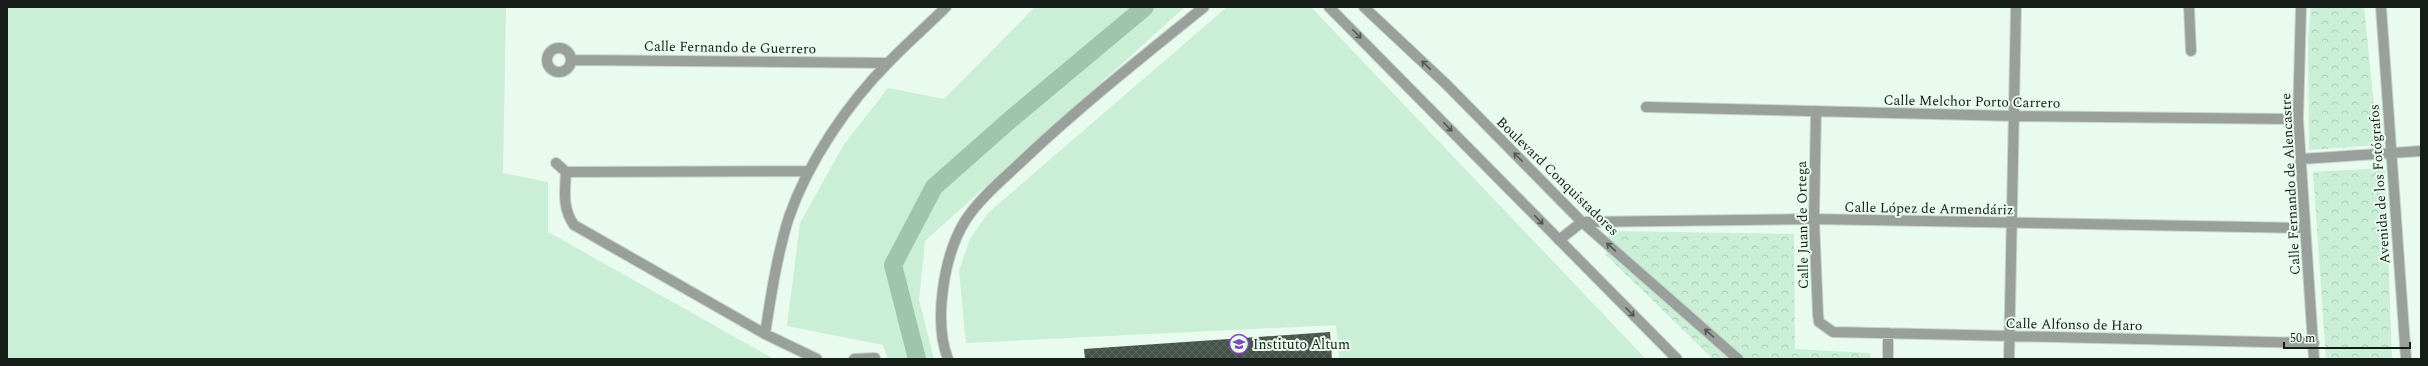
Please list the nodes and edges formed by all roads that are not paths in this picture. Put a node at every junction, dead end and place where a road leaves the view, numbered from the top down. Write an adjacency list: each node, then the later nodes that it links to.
1 (946, 7): 11 (street)
2 (1204, 7): 35 (street)
3 (1329, 7): 26 (street, one-way to 26)
4 (1364, 7): 23 (street, Boulevard Conquistadores, one-way to 4)
5 (2016, 7): 14 (street)
6 (2189, 7): 9 (street)
7 (2302, 7): 15 (street, Calle Fernando de Alencastre)
8 (2381, 7): 17 (street, Avenida de los Fotógrafos)
9 (2191, 51)
10 (572, 60): 11 (street, Calle Fernando de Guerrero)
11 (887, 63): 20 (street)
12 (1646, 107): 13 (street, Calle Melchor Porto Carrero)
13 (1816, 111): 14 (street, Calle Melchor Porto Carrero); 22 (street, Calle Juan de Ortega)
14 (2014, 116): 15 (street, Calle Melchor Porto Carrero); 24 (street)
15 (2298, 119): 18 (street, Calle Fernando de Alencastre)
16 (2421, 151): 17 (street)
17 (2390, 153): 18 (street); 41 (street, Avenida de los Fotógrafos)
18 (2302, 159): 25 (street, Calle Fernando de Alencastre)
19 (556, 163): 21 (street)
20 (809, 171): 21 (street); 29 (street)
21 (566, 172): 29 (street)
22 (1814, 219): 23 (street, Calle López de Armendáriz); 24 (street, Calle López de Armendáriz); 27 (street, Calle Juan de Ortega)
23 (1582, 222): 26 (street); 37 (street, Boulevard Conquistadores, one-way to 23)
24 (2012, 224): 25 (street, Calle López de Armendáriz); 30 (street)
25 (2305, 228): 31 (street, Calle Fernando de Alencastre)
26 (1559, 240): 36 (street, one-way to 36)
27 (1833, 332): 28 (street, Calle Alfonso de Haro)
28 (1888, 333): 30 (street, Calle Alfonso de Haro); 38 (street)
29 (765, 334): 33 (street)
30 (2010, 336): 31 (street, Calle Alfonso de Haro); 39 (street)
31 (2314, 343): 40 (street, Calle Fernando de Alencastre)
32 (875, 358): 34 (street)
33 (817, 359)
34 (854, 359)
35 (948, 359)
36 (1677, 359)
37 (1738, 359)
38 (1888, 359)
39 (2009, 359)
40 (2314, 359)
41 (2406, 359)

